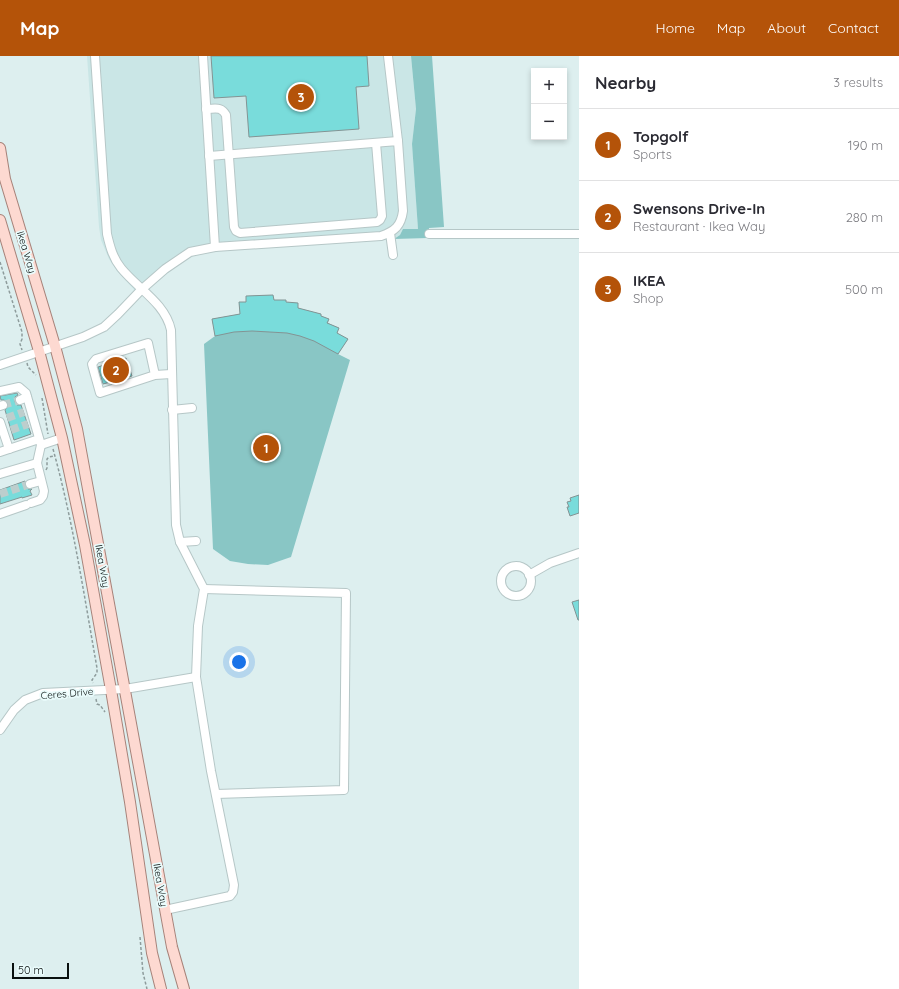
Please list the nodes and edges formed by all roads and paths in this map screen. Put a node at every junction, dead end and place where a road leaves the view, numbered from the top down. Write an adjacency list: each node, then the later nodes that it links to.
1 (95, 56): 17 (street)
2 (203, 56): 4 (street)
3 (388, 56): 5 (street)
4 (206, 109): 8 (street); 9 (street)
5 (398, 141): 6 (street); 11 (street)
6 (376, 143): 8 (street); 8 (street)
7 (0, 148): 18 (main road, Ikea Way)
8 (228, 155): 9 (street)
9 (210, 156): 14 (street)
10 (0, 220): 19 (main road, Ikea Way)
11 (390, 233): 14 (street); 15 (street)
12 (429, 234): 13 (street)
13 (579, 234)
14 (215, 247): 17 (street)
15 (393, 255)
16 (0, 262): 20 (path)
17 (141, 290): 18 (street); 22 (street)
18 (55, 346): 19 (street); 48 (main road, Ikea Way)
19 (39, 351): 20 (street); 30 (main road, Ikea Way)
20 (25, 356): 21 (street); 23 (path)
21 (0, 365)
22 (171, 374): 24 (street); 28 (street)
23 (36, 375)
24 (155, 375): 24 (street)
25 (0, 391): 31 (street)
26 (42, 396): 32 (path)
27 (192, 408): 28 (street)
28 (172, 410): 43 (street)
29 (2, 420): 33 (street)
30 (62, 438): 32 (street); 50 (main road, Ikea Way)
31 (40, 442): 32 (street); 33 (street); 36 (street)
32 (50, 442): 35 (path)
33 (9, 449): 34 (street)
34 (0, 452)
35 (54, 456): 37 (path); 49 (path)
36 (37, 463): 37 (street); 38 (street)
37 (39, 471): 39 (street)
38 (0, 474)
39 (42, 481): 40 (street); 41 (street)
40 (30, 484)
41 (0, 514)
42 (196, 541): 43 (street)
43 (180, 542): 46 (street)
44 (579, 553): 45 (street)
45 (529, 575)
46 (204, 589): 47 (street); 53 (street)
47 (196, 677): 48 (street, Ceres Drive); 53 (street)
48 (125, 689): 50 (street, Ceres Drive); 54 (main road, Ikea Way)
49 (94, 690): 50 (street, Ceres Drive); 51 (path); 52 (street, Ceres Drive)
50 (111, 690): 57 (main road, Ikea Way)
51 (105, 712)
52 (0, 730)
53 (216, 794): 54 (street)
54 (165, 910): 58 (main road, Ikea Way)
55 (140, 934): 56 (path)
56 (147, 989)
57 (161, 989)
58 (184, 989)

